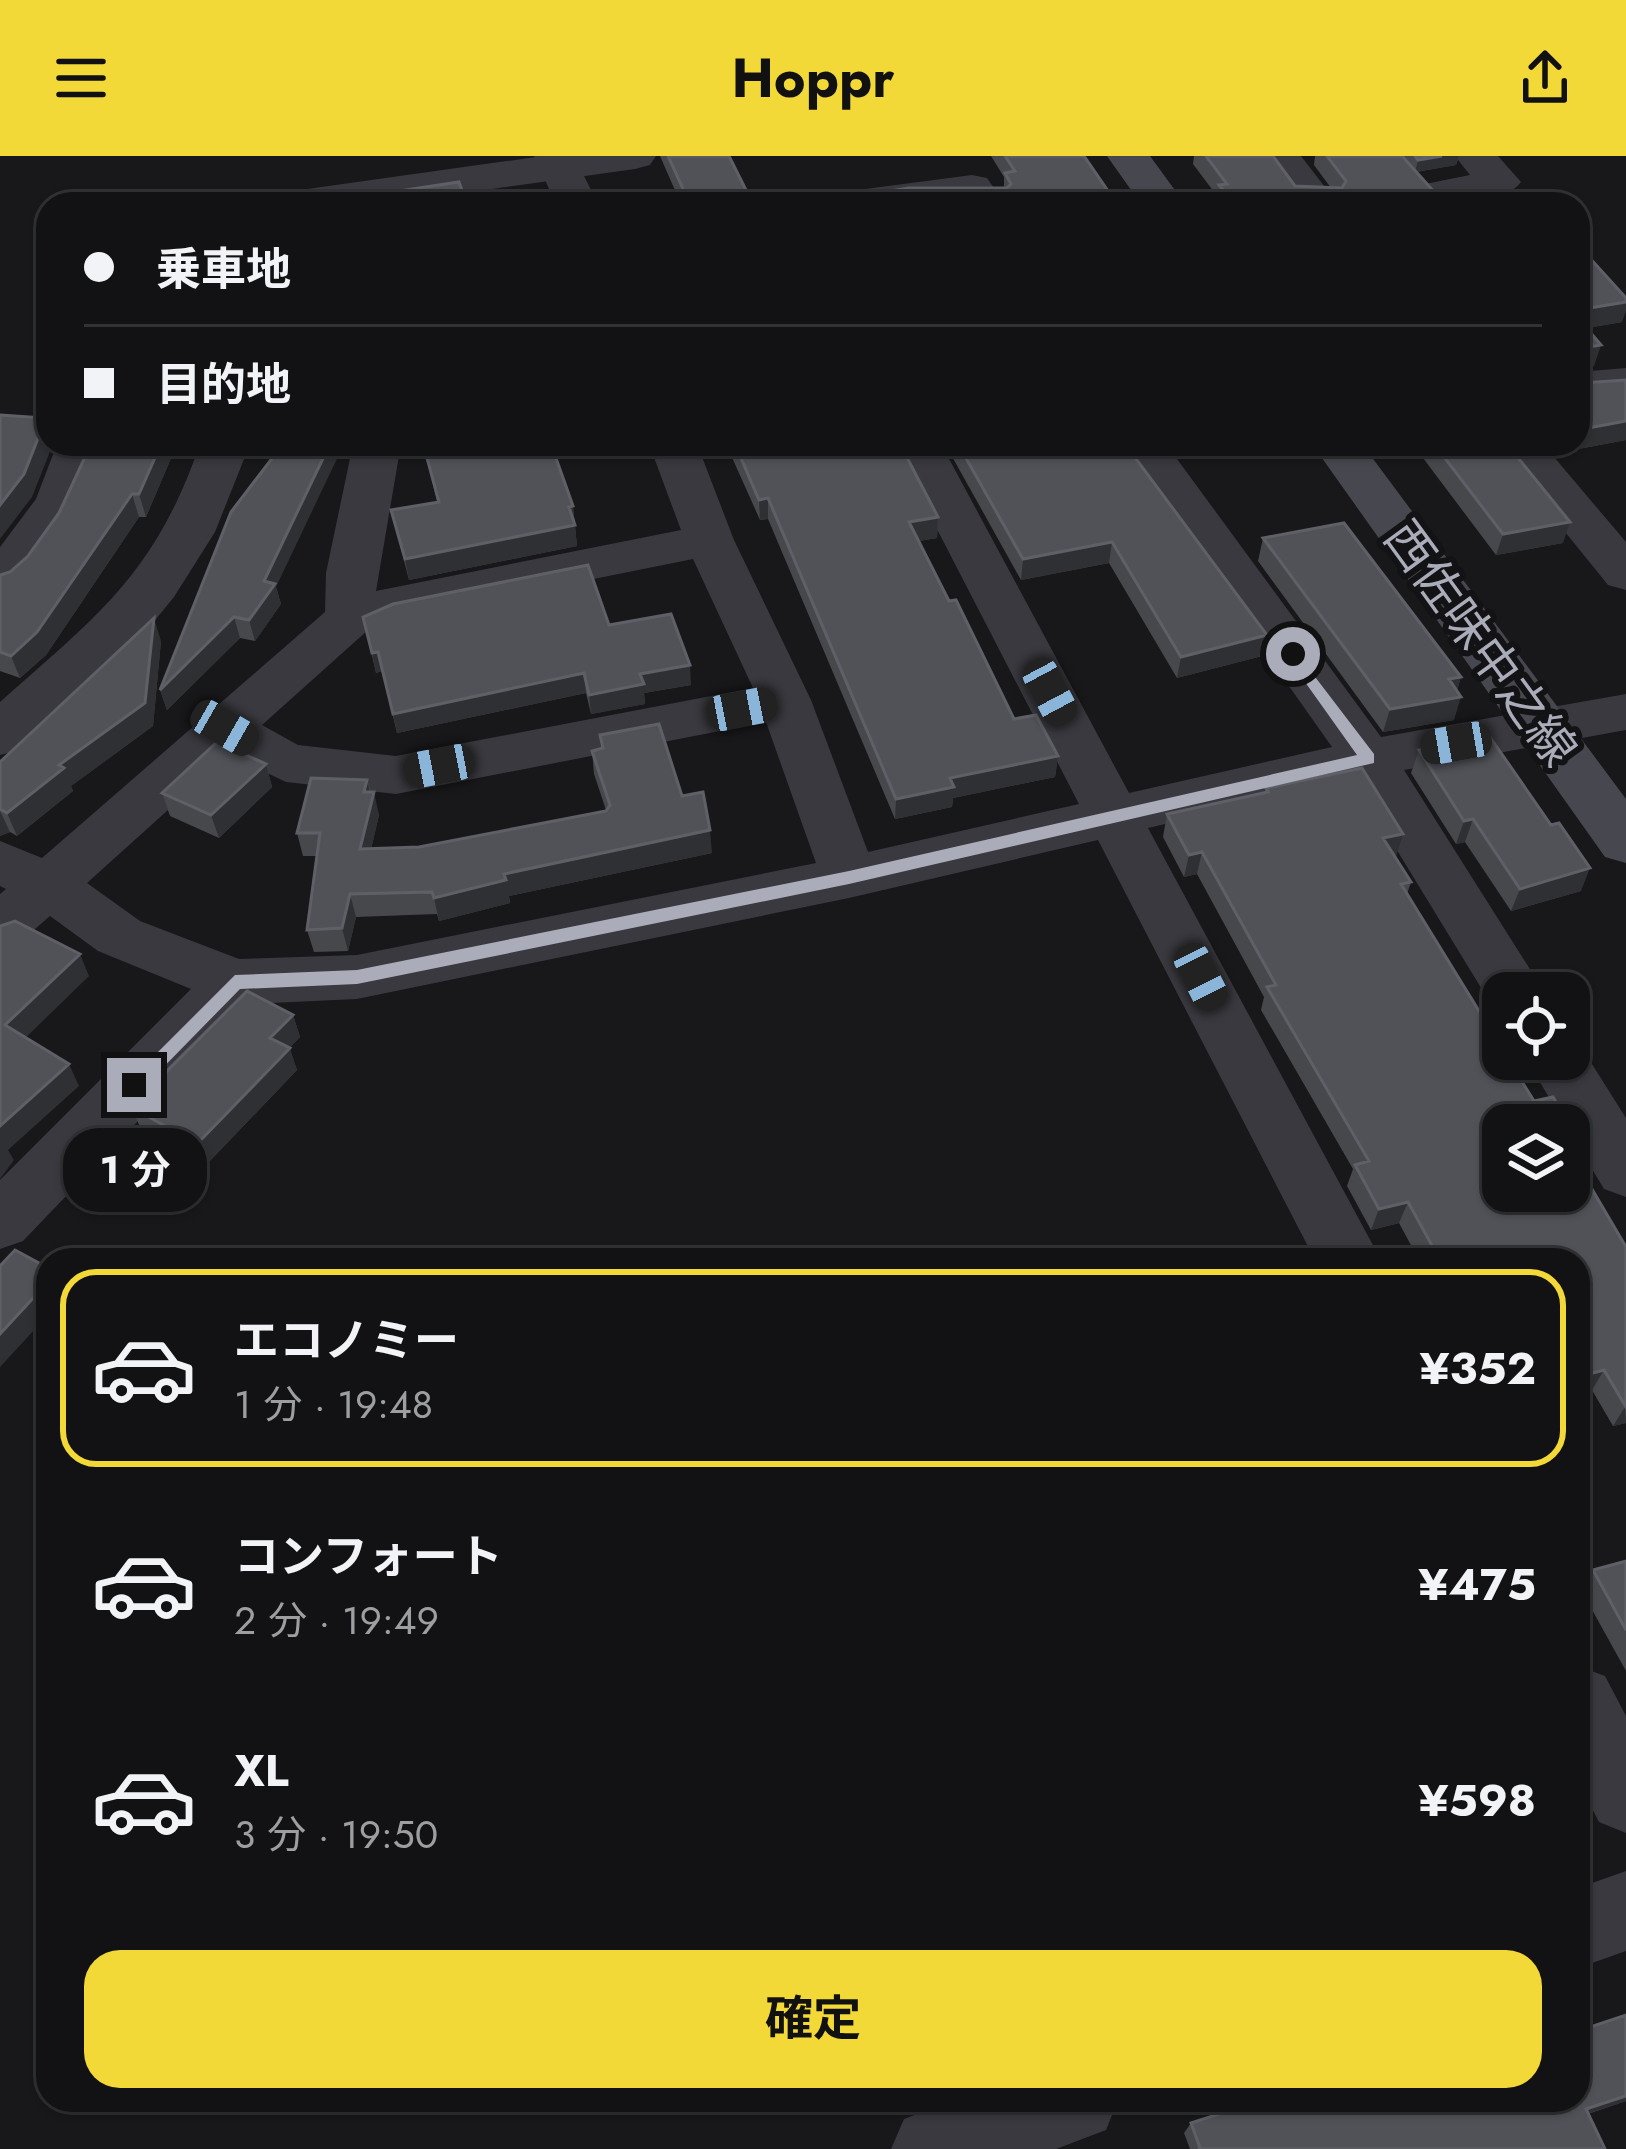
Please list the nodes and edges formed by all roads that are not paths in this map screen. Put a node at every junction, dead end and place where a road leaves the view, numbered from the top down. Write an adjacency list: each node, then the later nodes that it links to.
1 (635, 156): 5 (street)
2 (1128, 156): 9 (main road)
3 (1280, 156): 10 (street)
4 (1475, 156): 11 (street)
5 (563, 176): 6 (street)
6 (409, 192)
7 (936, 192): 8 (street)
8 (976, 192)
9 (1154, 192)
10 (1308, 192)
11 (1450, 192)
12 (76, 456): 22 (street)
13 (221, 456): 28 (street)
14 (375, 456): 23 (street)
15 (678, 456): 20 (street)
16 (923, 456): 30 (street)
17 (1151, 456): 29 (street)
18 (1346, 456): 27 (main road, 西佐味中之線)
19 (1528, 456): 21 (street)
20 (710, 540): 23 (street); 24 (street)
21 (1626, 574)
22 (0, 583)
23 (350, 618): 26 (street)
24 (785, 700): 26 (street); 33 (street)
25 (1626, 712): 27 (street)
26 (225, 728): 32 (street)
27 (1543, 728): 29 (street); 31 (main road, 西佐味中之線)
28 (2, 730)
29 (1368, 758): 30 (street); 35 (street)
30 (1117, 815): 33 (street); 40 (street)
31 (1626, 842)
32 (24, 874): 34 (street); 36 (street)
33 (849, 877): 36 (street)
34 (0, 927)
35 (1502, 972)
36 (235, 982): 39 (street)
37 (1569, 1080): 38 (street)
38 (1626, 1171)
39 (0, 1222)
40 (1342, 1248)
41 (1590, 1725): 42 (street)
42 (1626, 1795)
43 (1626, 1911): 44 (street)
44 (1590, 1924)
45 (1041, 2112): 46 (street)
46 (934, 2149)

